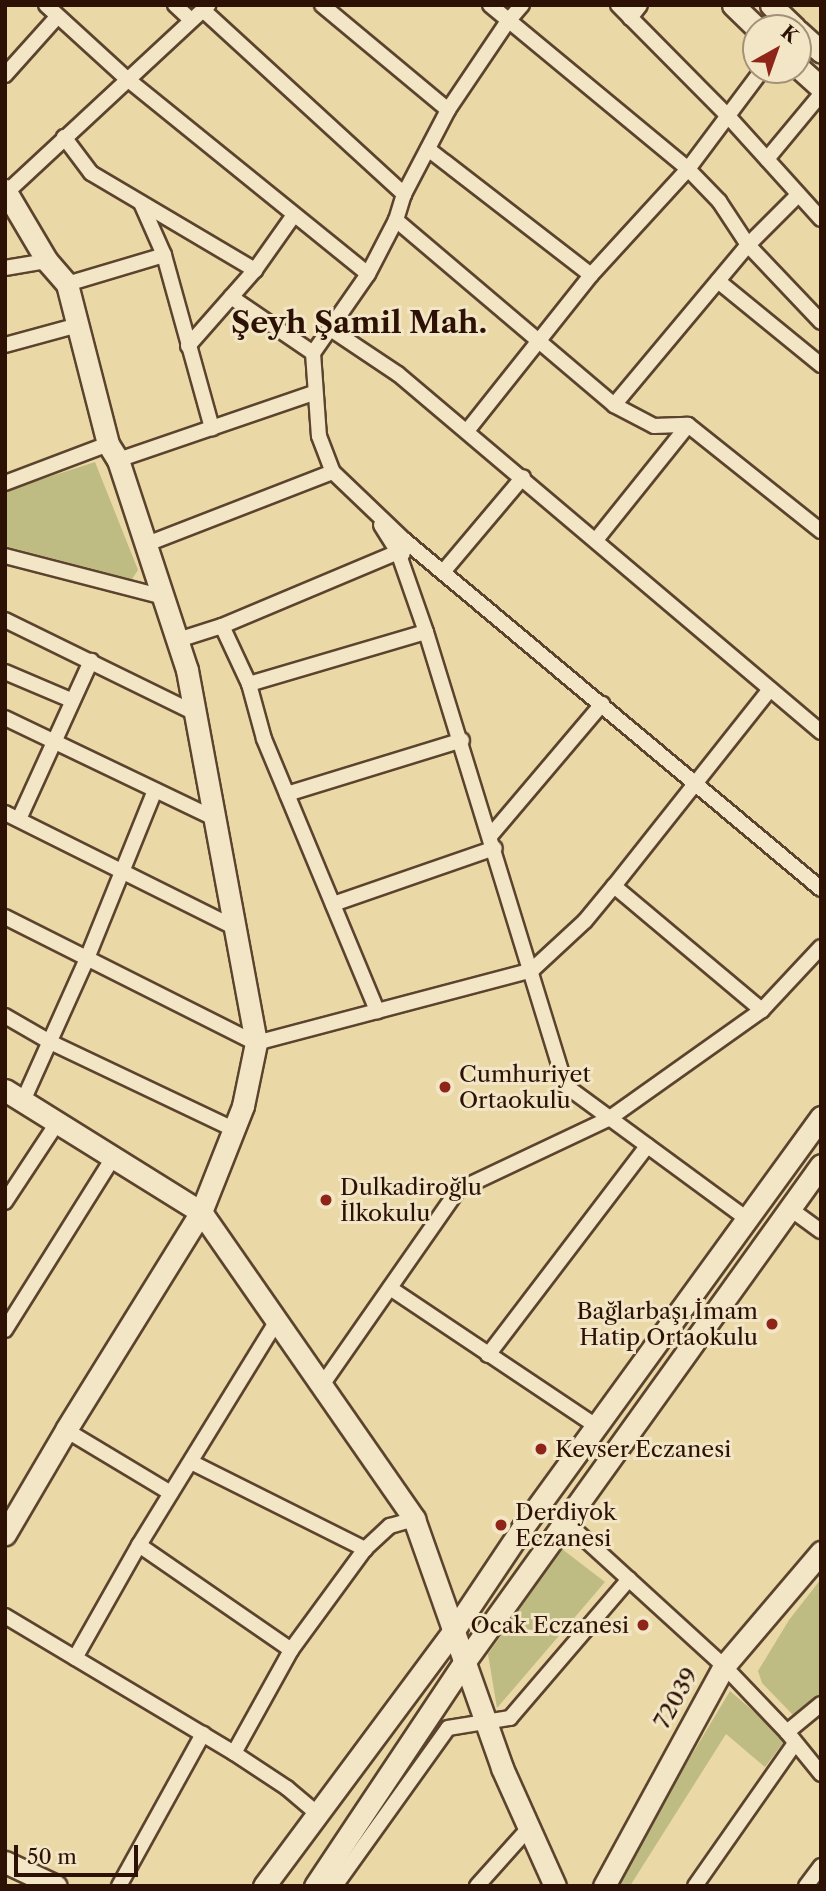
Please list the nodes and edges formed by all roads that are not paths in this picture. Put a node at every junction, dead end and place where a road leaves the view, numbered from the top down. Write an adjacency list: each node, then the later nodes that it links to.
1 (46, 5): 9 (street)
2 (175, 5): 11 (street)
3 (322, 5): 17 (street)
4 (490, 5): 12 (street)
5 (522, 5): 12 (street)
6 (618, 5): 10 (street)
7 (640, 5): 10 (street)
8 (206, 8): 11 (street); 24 (street)
9 (57, 17): 13 (street); 14 (street)
10 (630, 18): 18 (street)
11 (191, 20): 14 (street)
12 (508, 21): 17 (street); 22 (street)
13 (5, 75)
14 (127, 78): 19 (street); 27 (street)
15 (751, 84): 18 (street)
16 (821, 91): 21 (street)
17 (448, 110): 20 (street)
18 (727, 116): 21 (street); 22 (street)
19 (64, 137): 23 (street); 26 (street)
20 (428, 149): 24 (street); 36 (street)
21 (767, 159): 25 (street)
22 (688, 169): 30 (street); 36 (street)
23 (6, 191): 32 (main road)
24 (404, 194): 29 (street)
25 (798, 195): 28 (street); 30 (street)
26 (141, 203): 31 (street); 34 (street)
27 (294, 215): 34 (street); 35 (street)
28 (821, 219)
29 (396, 220): 35 (street); 43 (street)
30 (748, 245): 37 (street); 40 (street)
31 (164, 255): 38 (street); 45 (street)
32 (47, 261): 33 (street); 38 (main road)
33 (5, 268)
34 (255, 270): 39 (street)
35 (368, 274): 42 (street)
36 (591, 275): 43 (street)
37 (718, 281): 47 (street); 49 (street)
38 (67, 284): 41 (main road)
39 (231, 297): 45 (street); 46 (street)
40 (821, 322)
41 (78, 325): 44 (street); 53 (main road)
42 (329, 328): 46 (street); 52 (street)
43 (540, 343): 49 (street); 52 (street)
44 (5, 345)
45 (188, 346): 51 (street)
46 (313, 353): 48 (street)
47 (821, 365)
48 (314, 394): 51 (street); 54 (street)
49 (614, 405): 50 (street)
50 (688, 425): 58 (street); 59 (street)
51 (212, 428): 53 (street)
52 (467, 431): 55 (street)
53 (113, 452): 56 (street); 60 (main road)
54 (333, 472): 57 (street); 60 (street)
55 (523, 477): 59 (street); 63 (street)
56 (5, 482)
57 (372, 510): 61 (street); 63 (street)
58 (821, 531)
59 (596, 540): 72 (street)
60 (147, 544): 64 (main road)
61 (398, 552): 63 (street); 66 (street); 67 (street)
62 (5, 556): 64 (street)
63 (443, 572): 74 (street)
64 (164, 597): 68 (main road)
65 (5, 620): 69 (street)
66 (222, 626): 68 (street); 71 (street)
67 (426, 632): 71 (street); 79 (street)
68 (178, 639): 75 (main road)
69 (91, 661): 73 (street); 75 (street)
70 (5, 672): 73 (street)
71 (249, 684): 82 (street)
72 (770, 689): 77 (street); 80 (street)
73 (71, 700): 78 (street)
74 (602, 704): 80 (street); 86 (street)
75 (195, 713): 84 (main road)
76 (5, 718): 78 (street)
77 (821, 732)
78 (53, 740): 81 (street); 85 (street)
79 (462, 740): 82 (street); 86 (street)
80 (697, 783): 88 (street); 89 (street)
81 (155, 790): 84 (street); 87 (street)
82 (287, 794): 90 (street)
83 (5, 813): 85 (street)
84 (214, 818): 92 (main road)
85 (19, 819): 87 (street)
86 (493, 842): 90 (street); 95 (street)
87 (121, 870): 92 (street); 94 (street)
88 (614, 886): 95 (street); 96 (street)
89 (821, 889)
90 (333, 904): 97 (street)
91 (5, 917): 94 (street)
92 (234, 927): 100 (main road)
93 (821, 947): 96 (street)
94 (86, 961): 99 (street); 100 (street)
95 (532, 970): 97 (street); 103 (street)
96 (762, 1010): 103 (street)
97 (377, 1011): 100 (street)
98 (5, 1016): 99 (street)
99 (50, 1042): 101 (street); 105 (street)
100 (256, 1043): 105 (main road)
101 (14, 1095): 104 (main road)
102 (821, 1117): 112 (main road)
103 (610, 1118): 106 (street); 114 (street)
104 (57, 1123): 107 (main road); 109 (street)
105 (233, 1129): 111 (main road)
106 (648, 1146): 112 (street); 117 (street)
107 (113, 1158): 111 (main road); 116 (street)
108 (821, 1165): 110 (main road)
109 (5, 1202)
110 (789, 1208): 113 (street); 124 (main road)
111 (201, 1212): 115 (main road); 120 (main road)
112 (746, 1218): 119 (main road)
113 (821, 1231)
114 (390, 1288): 117 (street); 118 (street)
115 (276, 1322): 118 (main road); 121 (street)
116 (5, 1330)
117 (488, 1355): 119 (street)
118 (322, 1385): 123 (main road)
119 (596, 1426): 131 (main road)
120 (66, 1430): 122 (street); 125 (main road)
121 (191, 1462): 122 (street); 127 (street)
122 (171, 1493): 126 (street)
123 (414, 1519): 127 (street); 131 (main road)
124 (565, 1521): 129 (street); 134 (main road)
125 (5, 1534)
126 (139, 1545): 132 (street); 133 (street)
127 (365, 1549): 132 (street)
128 (821, 1552): 135 (main road, 72039)
129 (629, 1579): 135 (street); 137 (street)
130 (5, 1616): 133 (street)
131 (454, 1630): 134 (main road); 142 (main road)
132 (291, 1650): 140 (street)
133 (75, 1658): 138 (street)
134 (463, 1664): 137 (main road); 149 (main road)
135 (724, 1666): 139 (street); 153 (main road, 72039)
136 (821, 1704): 139 (street)
137 (485, 1721): 143 (main road); 150 (street)
138 (203, 1734): 140 (street); 147 (street)
139 (791, 1737): 141 (street); 154 (street)
140 (233, 1753): 142 (street)
141 (821, 1774)
142 (319, 1815): 148 (main road)
143 (528, 1829): 151 (street); 152 (main road)
144 (5, 1862): 146 (main road)
145 (821, 1866): 155 (street)
146 (43, 1883)
147 (119, 1886)
148 (264, 1886)
149 (315, 1886)
150 (335, 1886)
151 (477, 1886)
152 (555, 1886)
153 (604, 1886)
154 (695, 1886)
155 (806, 1886)

